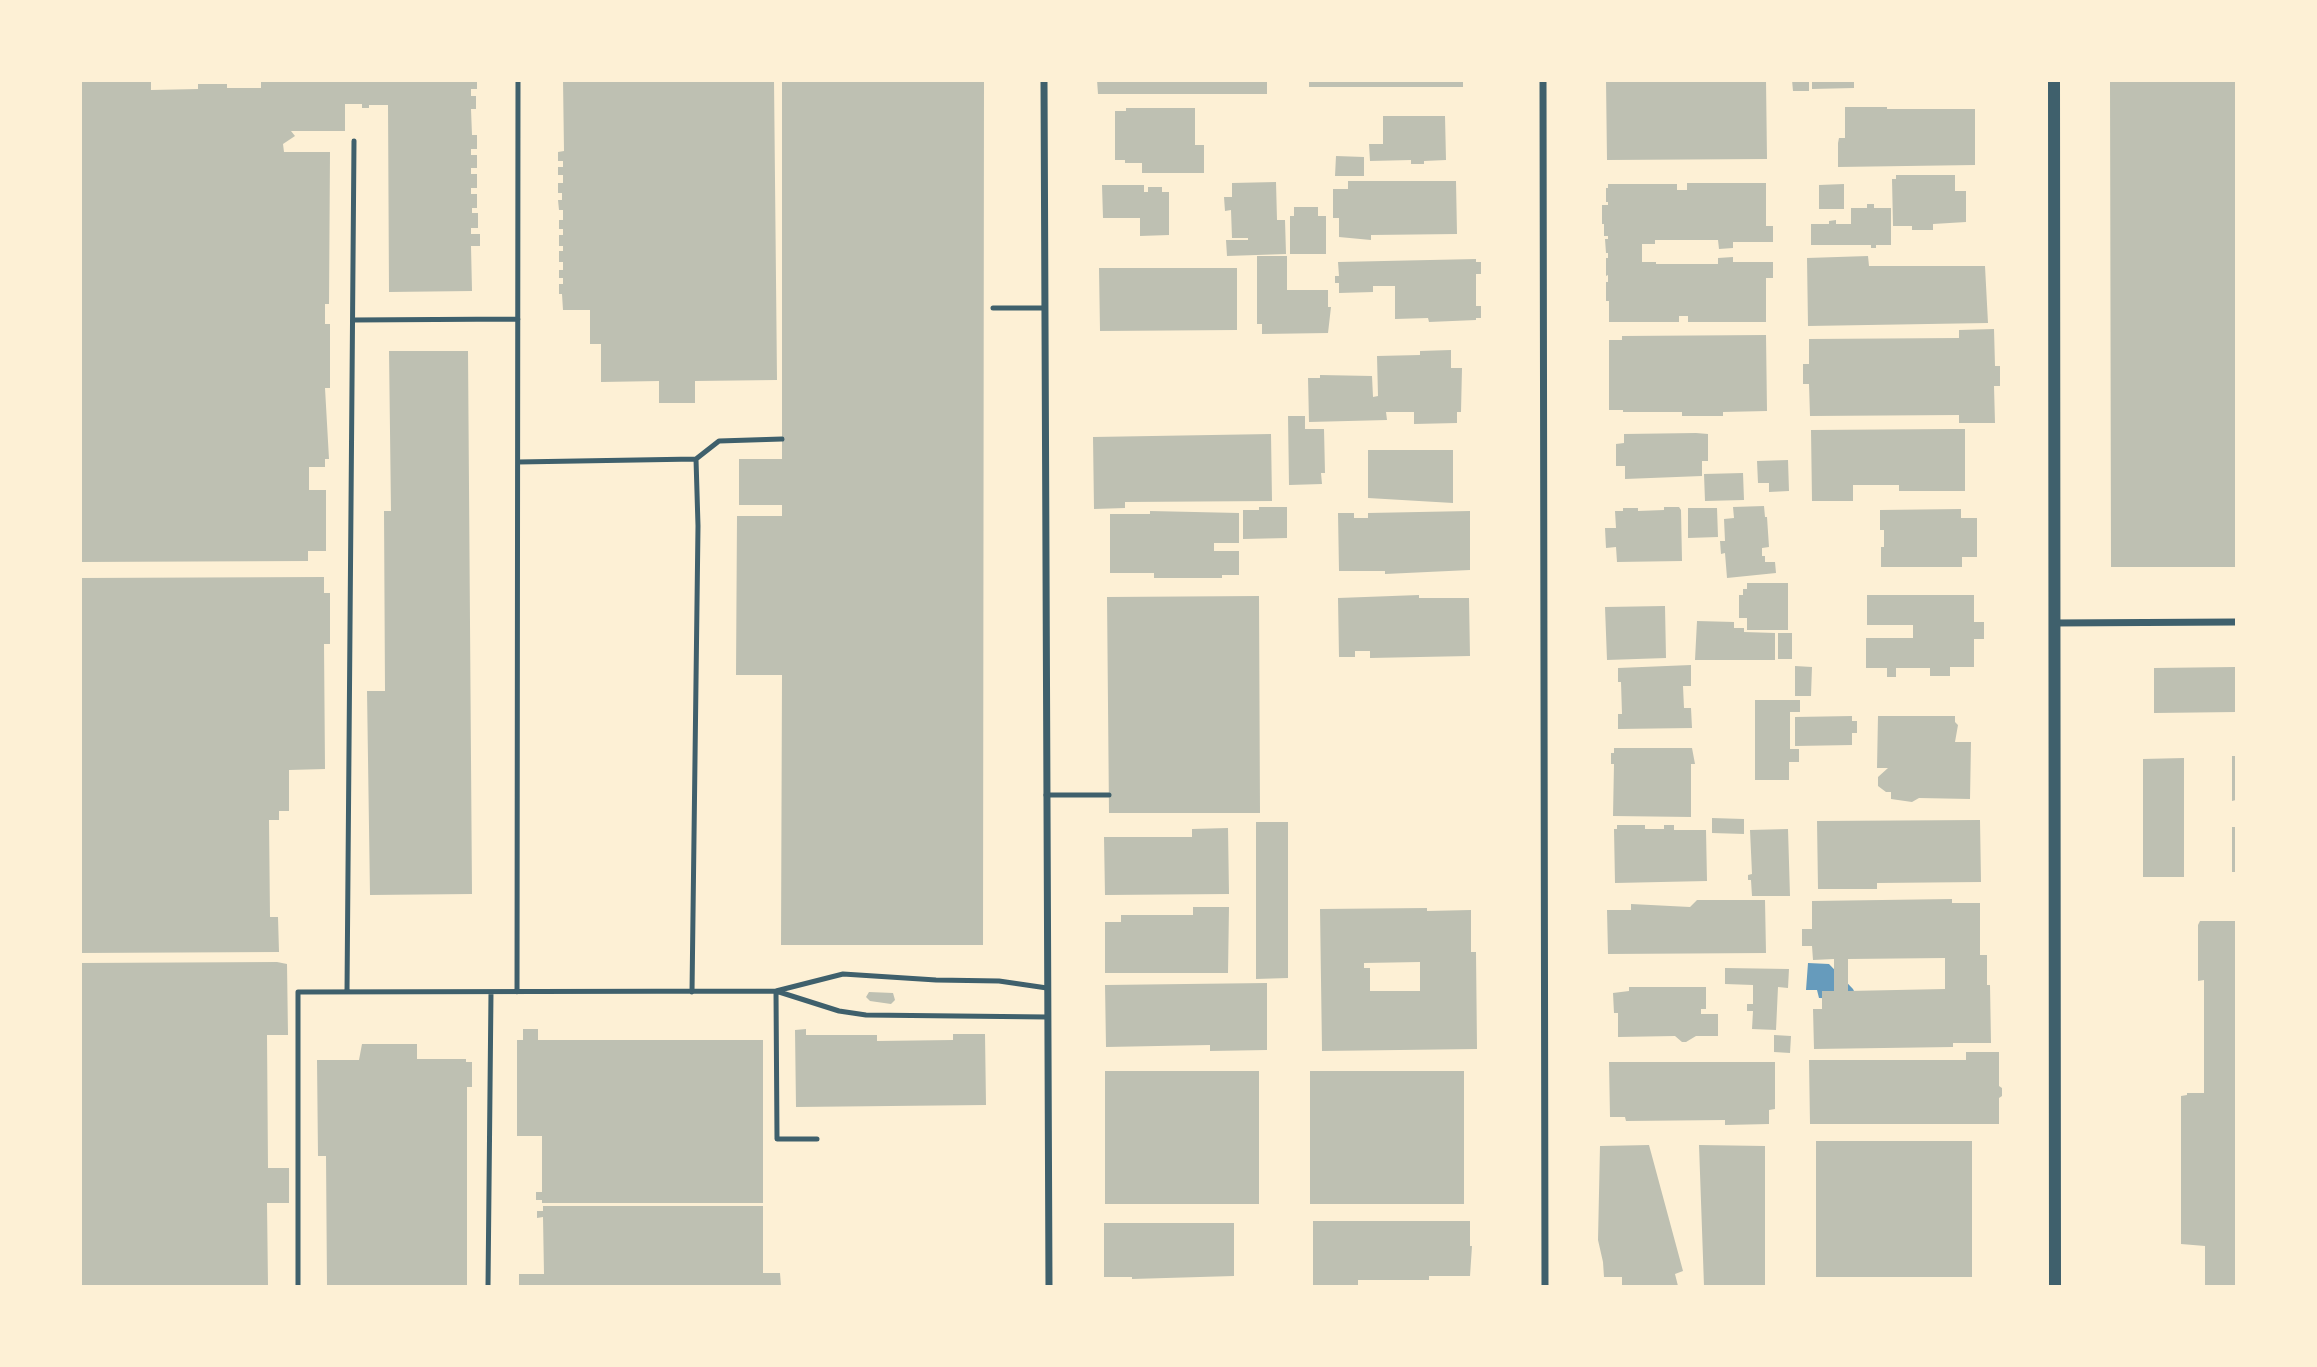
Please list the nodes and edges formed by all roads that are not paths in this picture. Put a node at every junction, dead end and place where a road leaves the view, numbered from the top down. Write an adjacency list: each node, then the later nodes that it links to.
1 (518, 80): 8 (lane)
2 (1044, 80): 7 (street)
3 (1543, 80): 28 (street)
4 (2053, 80): 14 (street)
5 (354, 141): 9 (lane)
6 (993, 308): 7 (lane)
7 (1045, 308): 15 (street)
8 (518, 319): 9 (lane); 12 (lane)
9 (353, 320): 19 (lane)
10 (782, 439): 11 (lane)
11 (696, 459): 12 (lane); 22 (lane)
12 (518, 462): 21 (lane)
13 (2236, 622): 14 (street)
14 (2054, 624): 29 (street)
15 (1046, 795): 16 (lane); 17 (street)
16 (1108, 795)
17 (1047, 988): 18 (lane); 23 (street)
18 (776, 991): 22 (lane); 23 (lane); 24 (lane)
19 (347, 992): 20 (lane); 25 (lane)
20 (491, 992): 21 (lane); 26 (lane)
21 (517, 992): 22 (lane)
22 (692, 992)
23 (1047, 1017): 27 (street)
24 (817, 1139)
25 (298, 1286)
26 (488, 1286)
27 (1049, 1286)
28 (1545, 1286)
29 (2055, 1286)

